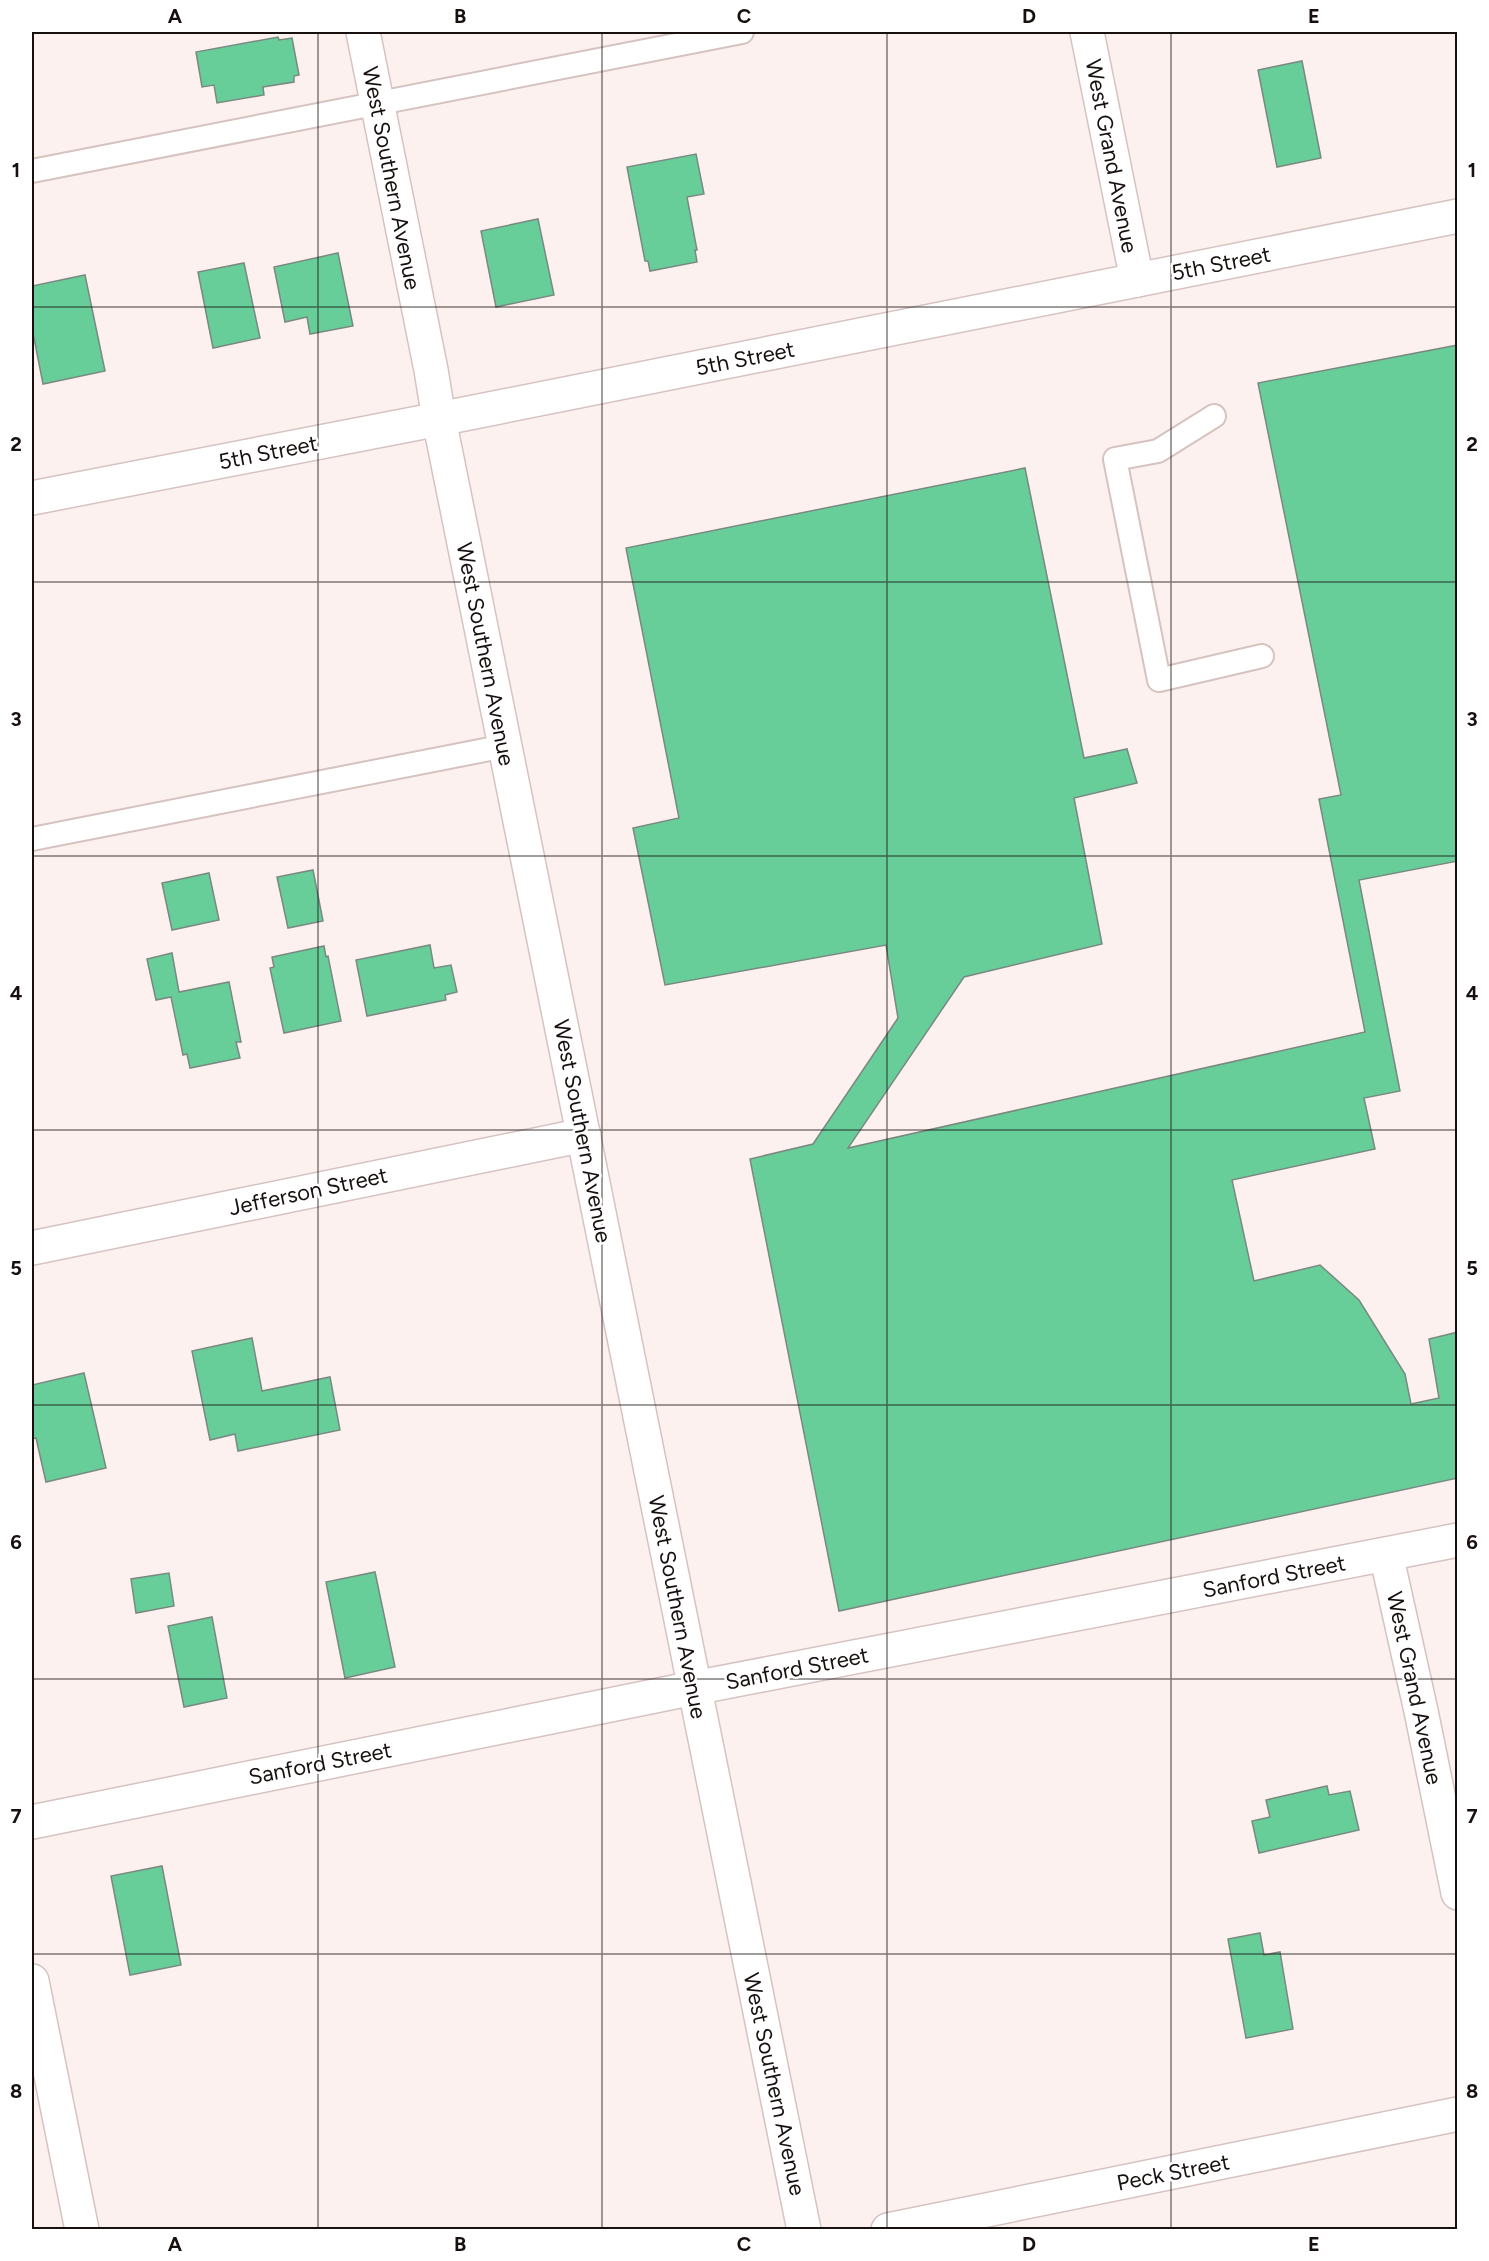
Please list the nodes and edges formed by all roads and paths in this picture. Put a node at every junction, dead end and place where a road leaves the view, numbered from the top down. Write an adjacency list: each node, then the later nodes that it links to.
1 (363, 32): 4 (street, West Southern Avenue)
2 (732, 32): 4 (lane)
3 (1087, 32): 7 (street, West Grand Avenue)
4 (377, 104): 5 (lane); 9 (street, West Southern Avenue)
5 (32, 167)
6 (1458, 216): 7 (street, 5th Street)
7 (1137, 280): 9 (street, 5th Street)
8 (1215, 416): 11 (lane)
9 (438, 419): 10 (street, 5th Street); 12 (street, West Southern Avenue)
10 (32, 498)
11 (1262, 656)
12 (505, 746): 13 (lane); 14 (street, West Southern Avenue)
13 (32, 839)
14 (584, 1135): 15 (street, Jefferson Street); 18 (street, West Southern Avenue)
15 (32, 1248)
16 (1458, 1540): 17 (street, Sanford Street)
17 (1386, 1554): 18 (street, Sanford Street); 20 (street, West Grand Avenue)
18 (694, 1688): 19 (street, Sanford Street); 24 (street, West Southern Avenue)
19 (32, 1822)
20 (1458, 1893)
21 (32, 1981): 23 (street)
22 (1458, 2114): 25 (street, Peck Street)
23 (82, 2229)
24 (804, 2229)
25 (888, 2229)

